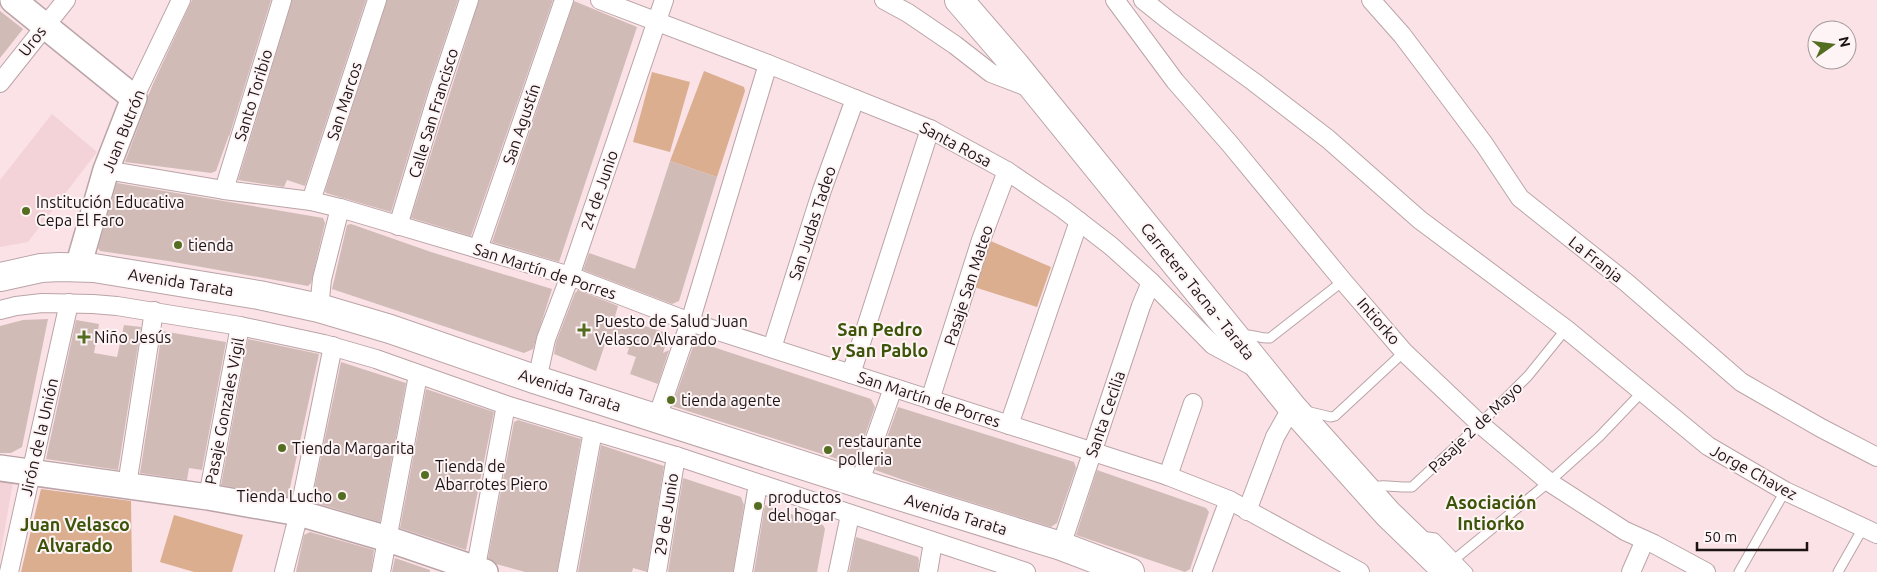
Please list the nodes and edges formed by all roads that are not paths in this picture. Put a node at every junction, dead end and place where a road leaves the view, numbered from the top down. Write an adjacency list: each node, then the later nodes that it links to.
1 (13, 0): 16 (street)
2 (66, 0): 16 (street, Uros)
3 (181, 0): 20 (street, Juan Butrón)
4 (282, 0): 25 (street, Santo Toribio)
5 (377, 0): 26 (street, San Marcos)
6 (469, 0): 29 (street, Calle San Francisco)
7 (564, 0): 30 (street, San Agustín)
8 (600, 0): 15 (street, Santa Rosa)
9 (664, 0): 15 (street, 24 de Junio)
10 (884, 0): 19 (street)
11 (959, 0): 19 (highway, Carretera Tacna - Tarata)
12 (1114, 0): 34 (street, Intiorko)
13 (1143, 0): 42 (street, Jorge Chavez)
14 (1371, 0): 63 (street, La Franja)
15 (657, 22): 17 (street, Santa Rosa); 32 (street, 24 de Junio)
16 (45, 25): 18 (street, Uros); 20 (street)
17 (768, 64): 21 (street, Santa Rosa); 40 (street)
18 (0, 83)
19 (1033, 89): 43 (highway, Carretera Tacna - Tarata)
20 (134, 98): 23 (street, Juan Butrón)
21 (855, 99): 22 (street, Santa Rosa); 45 (street, San Judas Tadeo)
22 (930, 129): 24 (street, Santa Rosa); 48 (street)
23 (106, 170): 25 (street, San Martín de Porres); 31 (street, Juan Butrón)
24 (1007, 171): 28 (street, Santa Rosa); 53 (street, Pasaje San Mateo)
25 (224, 190): 26 (street, San Martín de Porres)
26 (311, 201): 27 (street, San Martín de Porres)
27 (340, 208): 29 (street, San Martín de Porres); 37 (street)
28 (1079, 221): 35 (street, Santa Rosa); 59 (street)
29 (398, 226): 30 (street, San Martín de Porres)
30 (478, 249): 32 (street, San Martín de Porres)
31 (78, 267): 33 (highway, Avenida Tarata); 37 (highway, Avenida Tarata)
32 (570, 276): 40 (street, San Martín de Porres); 50 (street, 24 de Junio)
33 (0, 277)
34 (1343, 281): 43 (lane); 46 (street, Intiorko)
35 (1151, 282): 47 (street, Santa Rosa); 61 (street, Santa Cecilia)
36 (69, 303): 38 (street, Avenida Tarata); 39 (street, Avenida Tarata); 65 (street, Jirón de la Unión)
37 (319, 308): 50 (highway, Avenida Tarata)
38 (0, 310)
39 (154, 311): 41 (street, Avenida Tarata); 68 (street)
40 (690, 322): 45 (street, San Martín de Porres); 57 (street)
41 (240, 326): 44 (street, Avenida Tarata); 73 (street, Pasaje Gonzales Vigil)
42 (1566, 329): 52 (street, Jorge Chavez); 58 (lane, Pasaje 2 de Mayo)
43 (1234, 336): 47 (highway, Carretera Tacna - Tarata)
44 (333, 346): 49 (street, Avenida Tarata); 76 (street)
45 (772, 348): 48 (street, San Martín de Porres)
46 (1404, 352): 56 (lane); 58 (street, Intiorko)
47 (1263, 372): 56 (highway, Carretera Tacna - Tarata)
48 (851, 374): 51 (street, San Martín de Porres)
49 (418, 375): 55 (street, Avenida Tarata); 79 (street)
50 (537, 380): 57 (highway, Avenida Tarata)
51 (893, 388): 53 (street, San Martín de Porres); 70 (street)
52 (1642, 392): 67 (lane); 72 (street, Jorge Chavez)
53 (930, 400): 59 (street, San Martín de Porres)
54 (1193, 403): 66 (street)
55 (506, 405): 60 (street, Avenida Tarata); 84 (street)
56 (1292, 407): 71 (highway, Carretera Tacna - Tarata); 75 (street)
57 (658, 418): 70 (highway, Avenida Tarata)
58 (1480, 424): 67 (street, Intiorko); 71 (lane, Pasaje 2 de Mayo)
59 (1010, 425): 61 (street, San Martín de Porres)
60 (593, 431): 62 (street, Avenida Tarata); 89 (street)
61 (1092, 452): 66 (street, San Martín de Porres); 82 (street, Santa Cecilia)
62 (676, 456): 69 (street, Avenida Tarata); 90 (street, 29 de Junio)
63 (1877, 457)
64 (0, 468): 65 (street)
65 (32, 471): 68 (street); 86 (street, Jirón de la Unión)
66 (1168, 476): 74 (street, San Martín de Porres)
67 (1549, 482): 80 (street, Intiorko); 83 (lane)
68 (127, 484): 73 (street)
69 (758, 484): 77 (street, Avenida Tarata); 91 (street)
70 (858, 484): 82 (highway, Avenida Tarata)
71 (1366, 490): 83 (highway, Carretera Tacna - Tarata)
72 (1785, 490): 78 (street, Jorge Chavez); 100 (lane)
73 (208, 497): 76 (street)
74 (1229, 500): 75 (street, San Martín de Porres); 95 (street)
75 (1246, 511): 96 (street, San Martín de Porres)
76 (299, 513): 79 (street); 87 (street)
77 (850, 515): 81 (street, Avenida Tarata); 92 (street)
78 (1870, 531): 101 (lane)
79 (388, 539): 84 (street); 88 (street)
80 (1645, 540): 98 (street); 99 (street, Intiorko)
81 (933, 542): 85 (street, Avenida Tarata); 93 (street)
82 (1061, 546): 94 (highway, Avenida Tarata)
83 (1451, 565): 97 (lane)
84 (479, 571)
85 (1021, 571)
86 (9, 572)
87 (284, 572)
88 (381, 572)
89 (567, 572)
90 (657, 572)
91 (743, 572)
92 (838, 572)
93 (928, 572)
94 (1130, 572)
95 (1202, 572)
96 (1360, 572)
97 (1468, 572)
98 (1631, 572)
99 (1706, 572)
100 (1739, 572)
101 (1838, 572)

